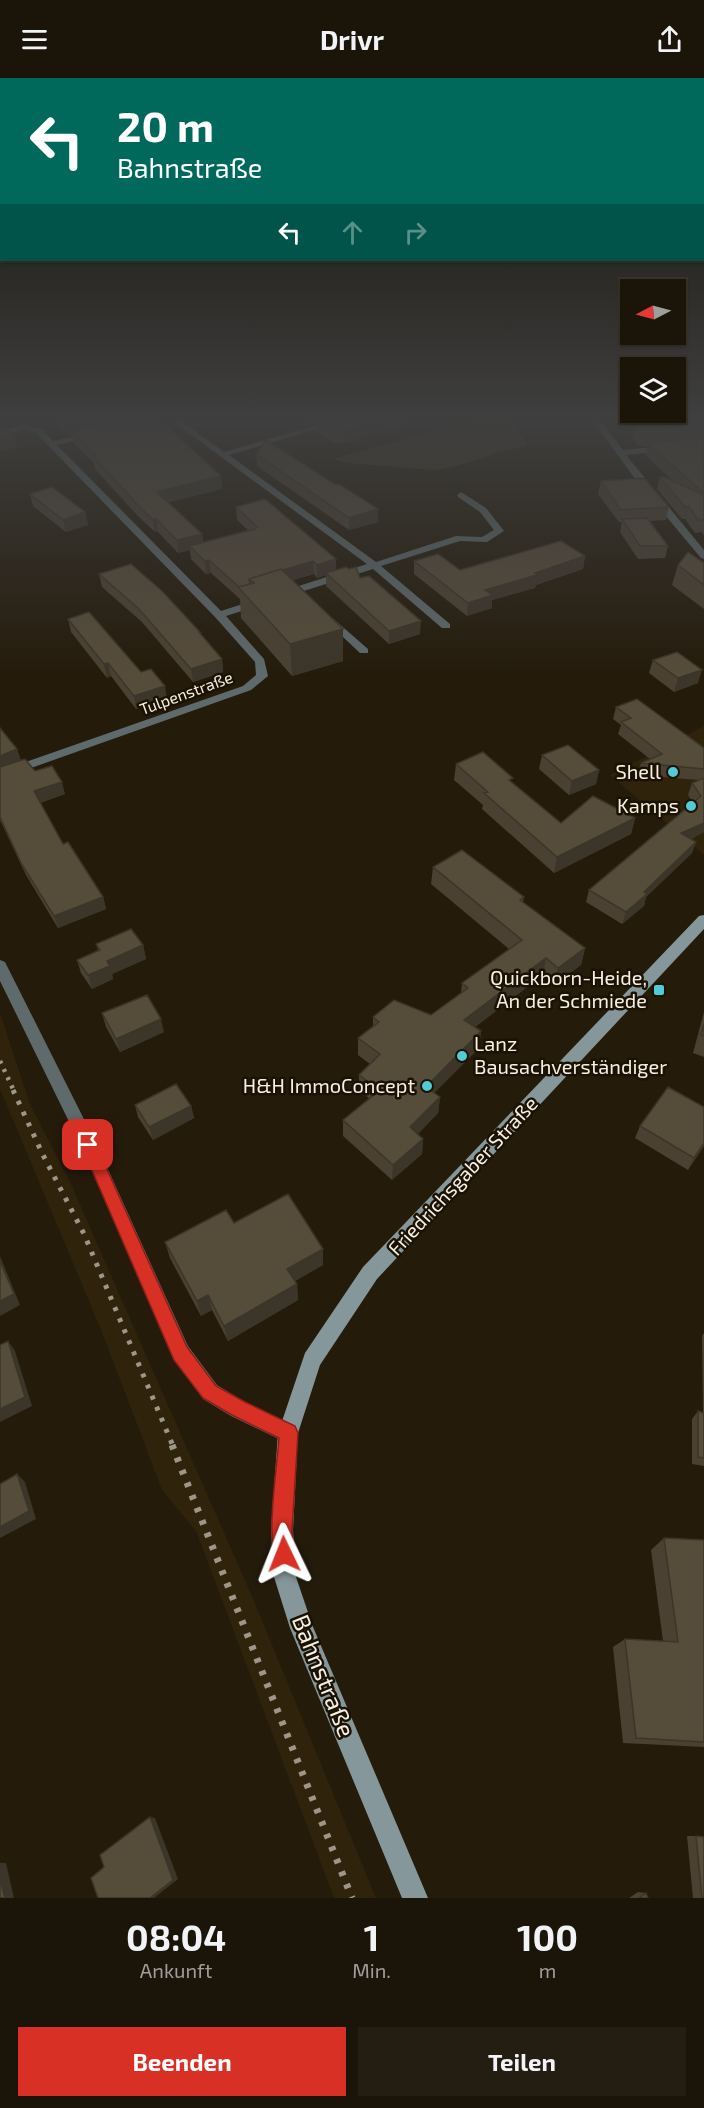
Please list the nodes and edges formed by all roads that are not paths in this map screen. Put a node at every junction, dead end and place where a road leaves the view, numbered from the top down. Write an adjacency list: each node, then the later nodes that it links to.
1 (112, 505): 8 (street)
2 (293, 505): 6 (street)
3 (476, 505): 6 (street)
4 (662, 505): 5 (street)
5 (704, 556)
6 (374, 565): 8 (street); 9 (street)
7 (324, 613): 10 (street)
8 (219, 615): 11 (street, Tulpenstraße)
9 (446, 626)
10 (364, 651)
11 (0, 775)
12 (704, 920): 14 (main road, Friedrichsgaber Straße)
13 (0, 966): 14 (street)
14 (288, 1433): 15 (main road, Bahnstraße)
15 (415, 1898)

